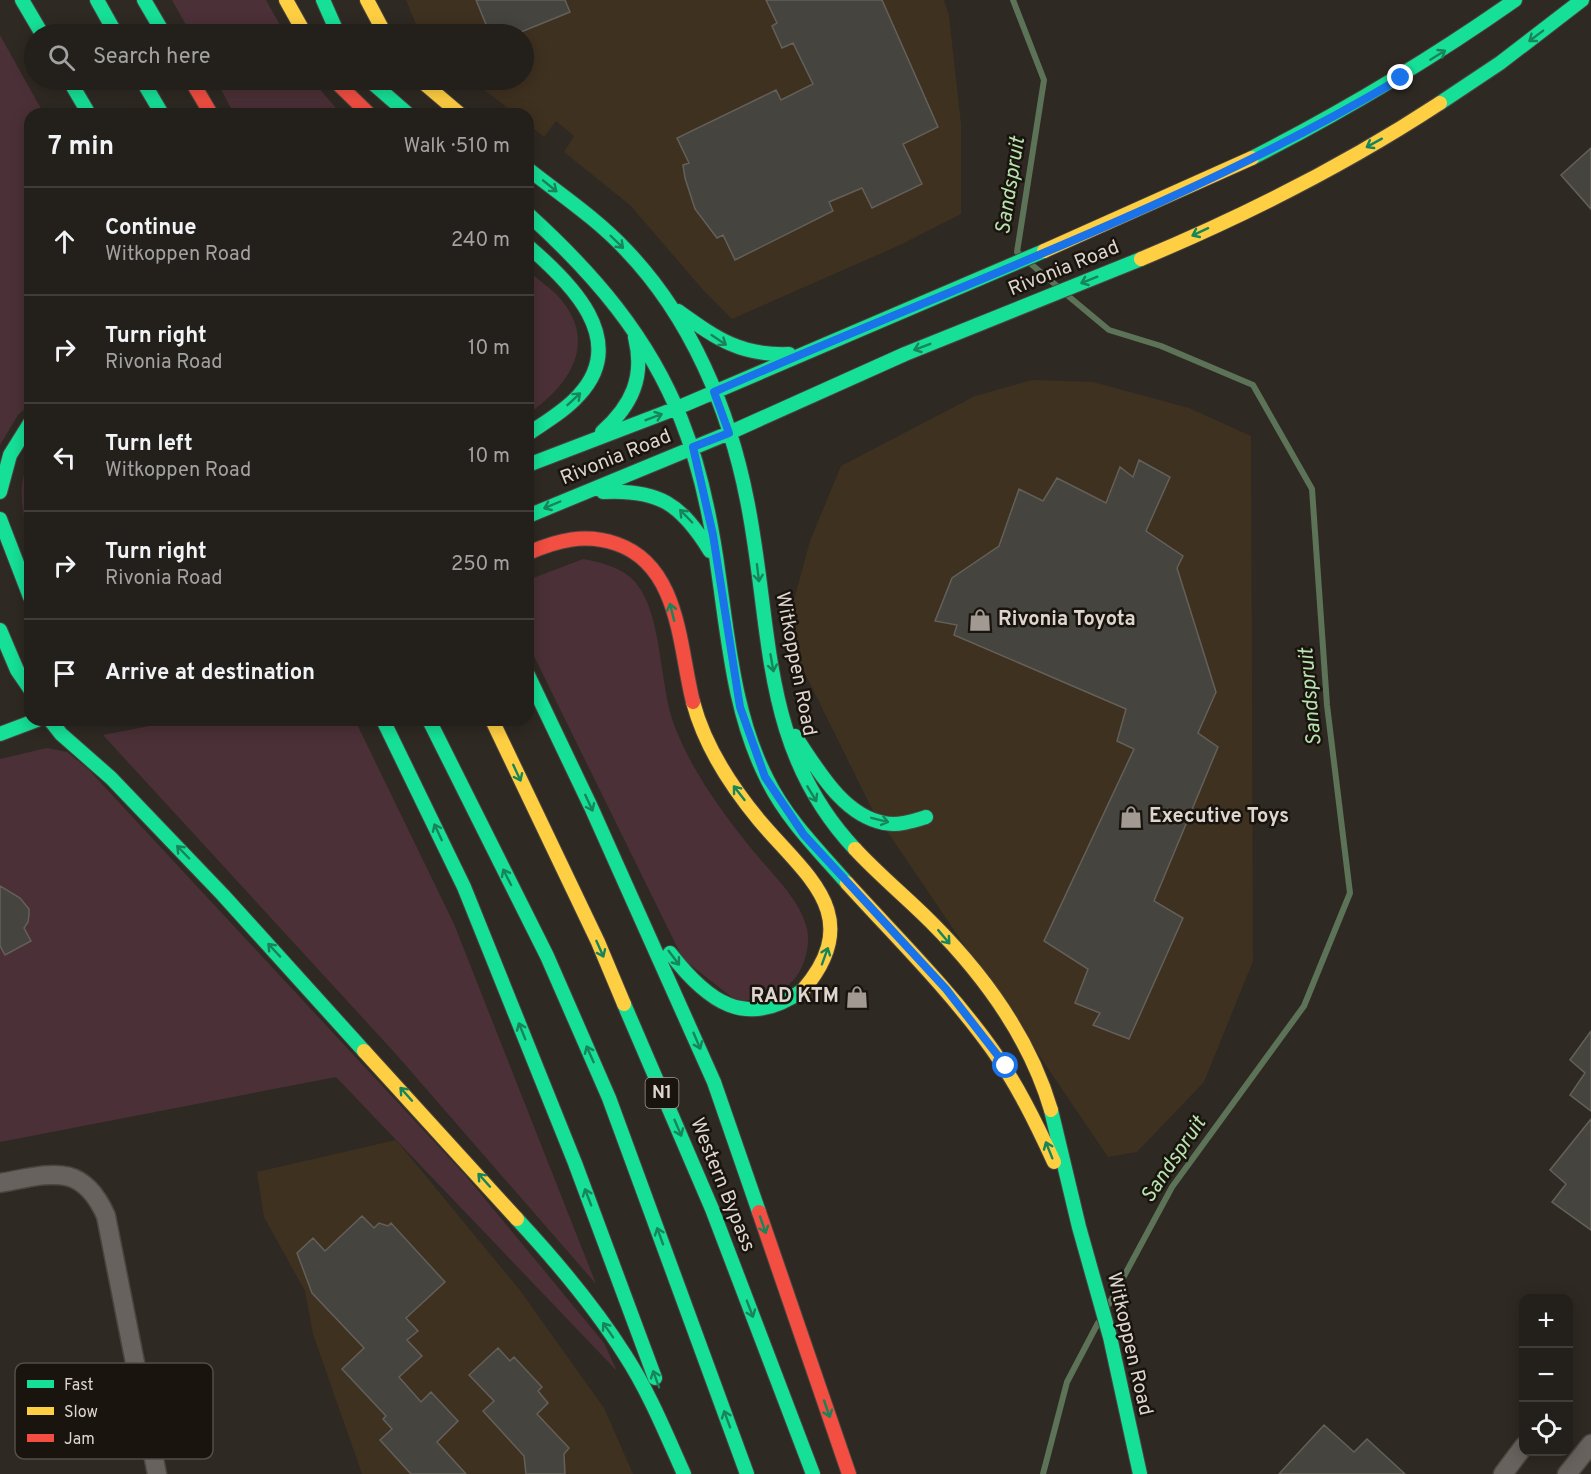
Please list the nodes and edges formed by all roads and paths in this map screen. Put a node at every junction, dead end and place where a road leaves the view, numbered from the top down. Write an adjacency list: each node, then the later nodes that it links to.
1 (22, 0): 9 (main road)
2 (97, 0): 10 (main road)
3 (146, 0): 11 (main road)
4 (286, 0): 12 (main road)
5 (323, 0): 13 (main road)
6 (367, 0): 14 (main road)
7 (1515, 0): 32 (main road, Rivonia Road, one-way to 7)
8 (1582, 0): 37 (main road, Rivonia Road, one-way to 37)
9 (36, 24)
10 (111, 24)
11 (158, 24)
12 (299, 24)
13 (334, 24)
14 (380, 24)
15 (75, 90): 21 (main road)
16 (148, 90): 22 (main road)
17 (197, 90): 23 (main road)
18 (344, 90): 24 (main road)
19 (380, 90): 25 (main road)
20 (432, 90): 26 (main road)
21 (85, 108)
22 (158, 108)
23 (207, 108)
24 (363, 108)
25 (401, 108)
26 (453, 108)
27 (534, 174): 30 (main road, Witkoppen Road, one-way to 30)
28 (534, 219): 31 (main road, Witkoppen Road)
29 (534, 251): 35 (main road, one-way to 29)
30 (671, 306): 32 (main road, one-way to 32); 33 (main road, Witkoppen Road)
31 (629, 319): 34 (main road, Witkoppen Road); 38 (main road)
32 (803, 352): 33 (main road, Rivonia Road)
33 (714, 392): 34 (main road, Rivonia Road); 37 (main road, Witkoppen Road)
34 (678, 407): 38 (main road, Rivonia Road, one-way to 34); 39 (main road, Witkoppen Road)
35 (534, 429)
36 (24, 431): 41 (main road)
37 (729, 433): 39 (main road, Rivonia Road); 52 (main road, Witkoppen Road, one-way to 52)
38 (590, 441): 40 (main road, Rivonia Road)
39 (693, 447): 42 (main road, Rivonia Road); 46 (main road, Witkoppen Road)
40 (534, 463)
41 (0, 492)
42 (577, 495): 43 (main road, Rivonia Road, one-way to 43); 46 (main road, one-way to 42)
43 (534, 513)
44 (0, 519): 47 (main road)
45 (534, 551): 60 (main road, one-way to 45)
46 (718, 565): 62 (main road, Witkoppen Road, one-way to 46)
47 (24, 581)
48 (0, 630): 49 (main road)
49 (24, 667): 50 (main road)
50 (0, 677)
51 (534, 688): 60 (main road, one-way to 60)
52 (783, 720): 59 (main road, one-way to 59); 62 (main road, Witkoppen Road, one-way to 62)
53 (24, 725): 58 (main road)
54 (55, 726): 68 (main road, one-way to 54)
55 (385, 726): 69 (main road, one-way to 55)
56 (432, 726): 70 (main road, one-way to 56)
57 (495, 726): 71 (main road, Western Bypass / N1, one-way to 71)
58 (0, 734)
59 (926, 818)
60 (638, 912): 72 (main road, one-way to 72)
61 (0, 1183): 63 (street)
62 (1079, 1226): 73 (main road, Witkoppen Road)
63 (135, 1363)
64 (1591, 1444): 75 (street)
65 (1519, 1453): 74 (street)
66 (154, 1459): 67 (street)
67 (157, 1474)
68 (684, 1474)
69 (689, 1474)
70 (747, 1474)
71 (813, 1474)
72 (849, 1474)
73 (1140, 1474)
74 (1503, 1474)
75 (1568, 1474)

